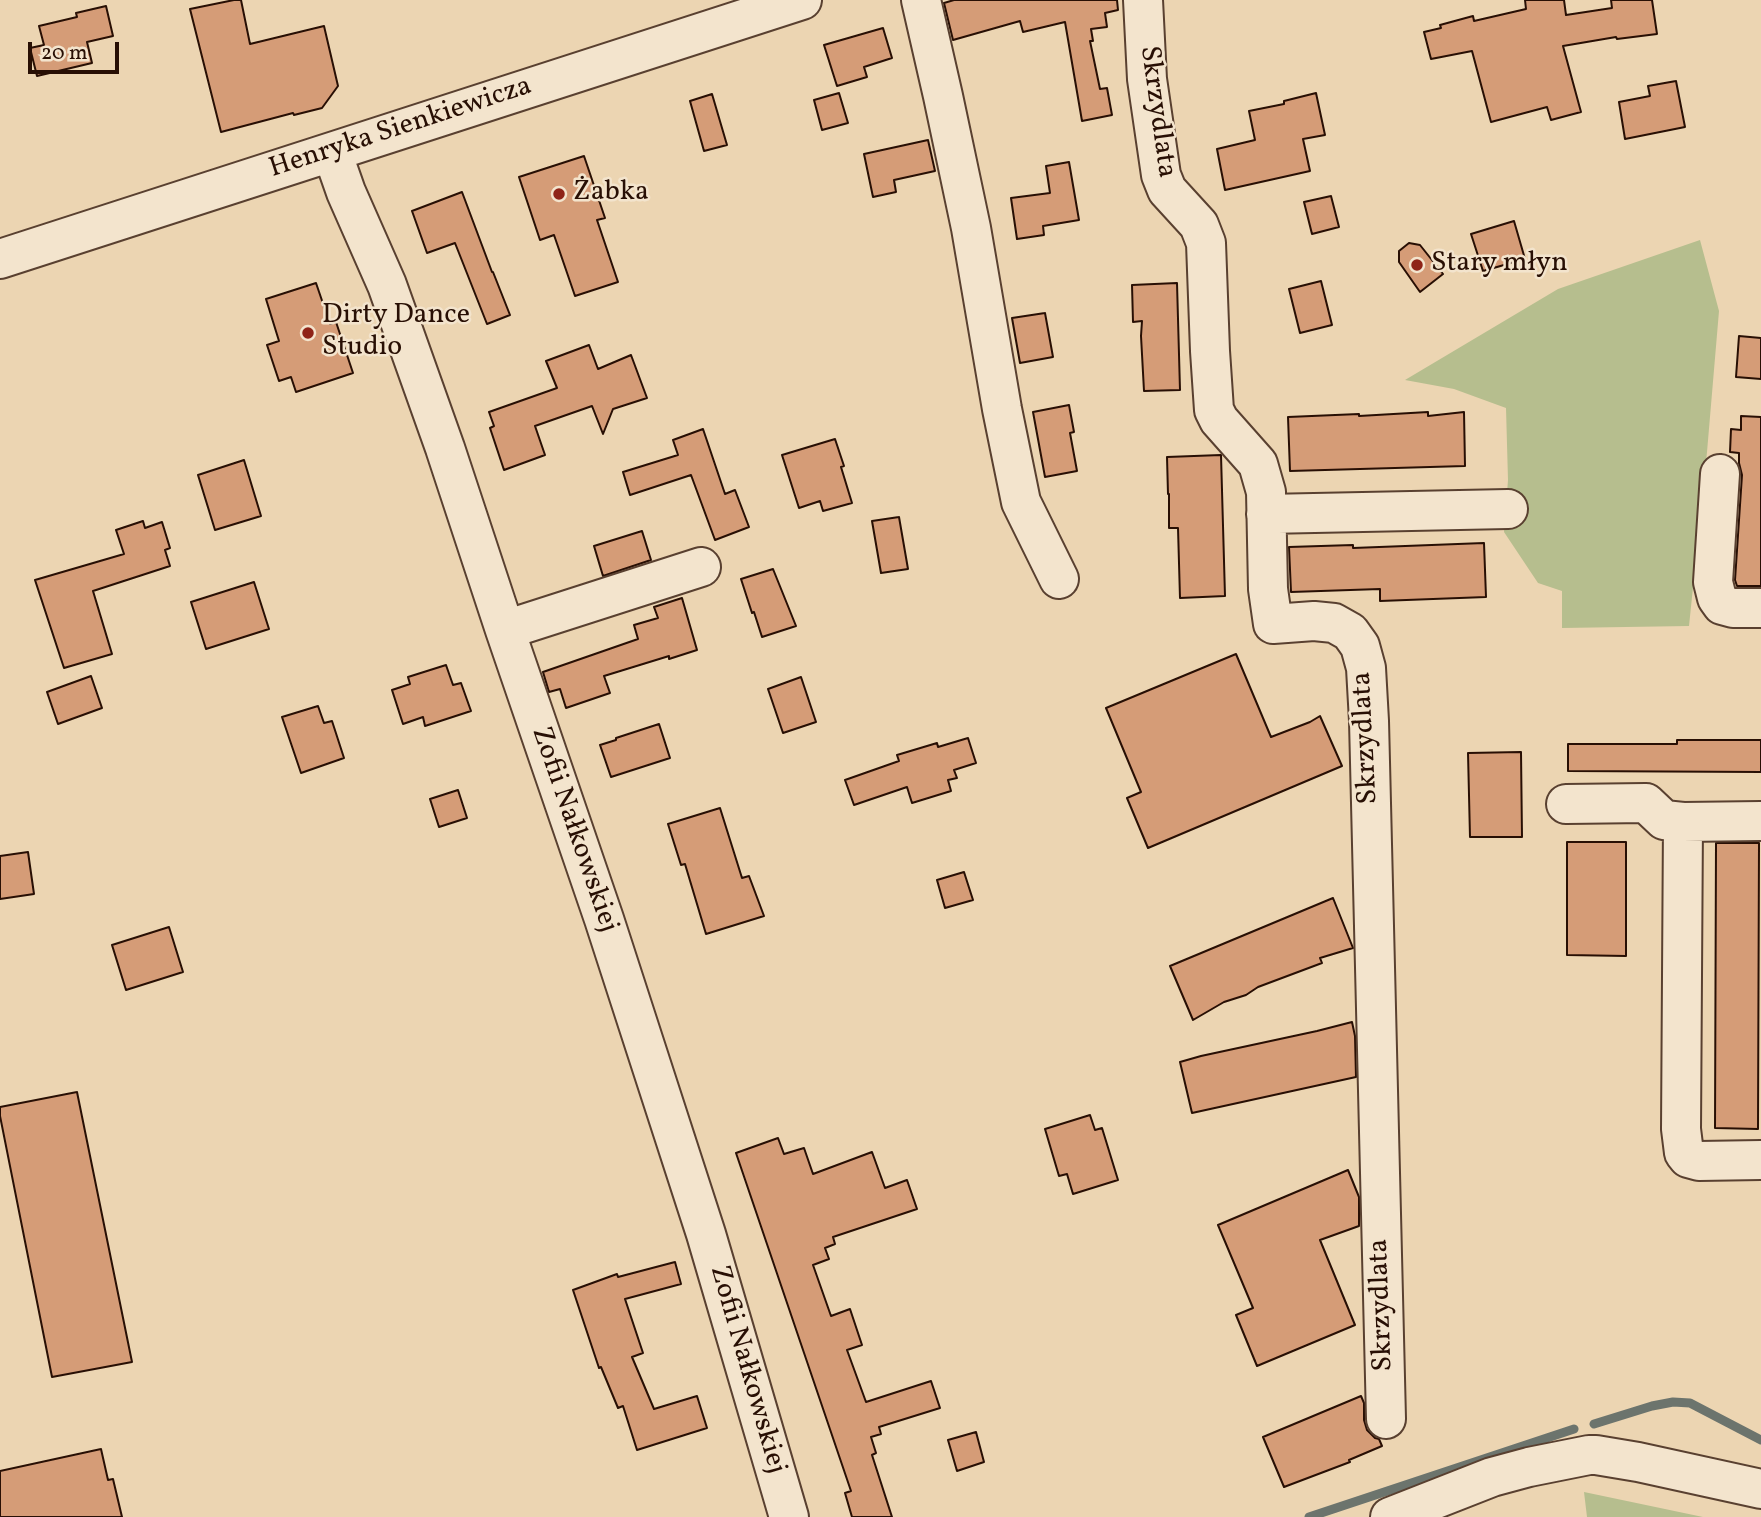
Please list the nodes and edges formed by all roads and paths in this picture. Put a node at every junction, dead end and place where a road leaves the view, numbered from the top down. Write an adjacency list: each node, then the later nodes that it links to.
1 (802, 0): 4 (street, Henryka Sienkiewicza)
2 (921, 0): 10 (street)
3 (1143, 0): 8 (street, Skrzydlata)
4 (332, 152): 5 (street, Henryka Sienkiewicza); 12 (street, Zofii Nałkowskiej)
5 (0, 259)
6 (1720, 474): 11 (street)
7 (1508, 509): 8 (street)
8 (1266, 514): 17 (street, Skrzydlata)
9 (701, 567): 12 (street)
10 (1059, 579)
11 (1761, 608)
12 (505, 630): 19 (street, Zofii Nałkowskiej)
13 (1566, 804): 15 (street)
14 (1761, 821): 15 (street)
15 (1682, 822): 16 (street)
16 (1761, 1160)
17 (1386, 1419)
18 (1761, 1489): 20 (street)
19 (789, 1517)
20 (1390, 1517)

